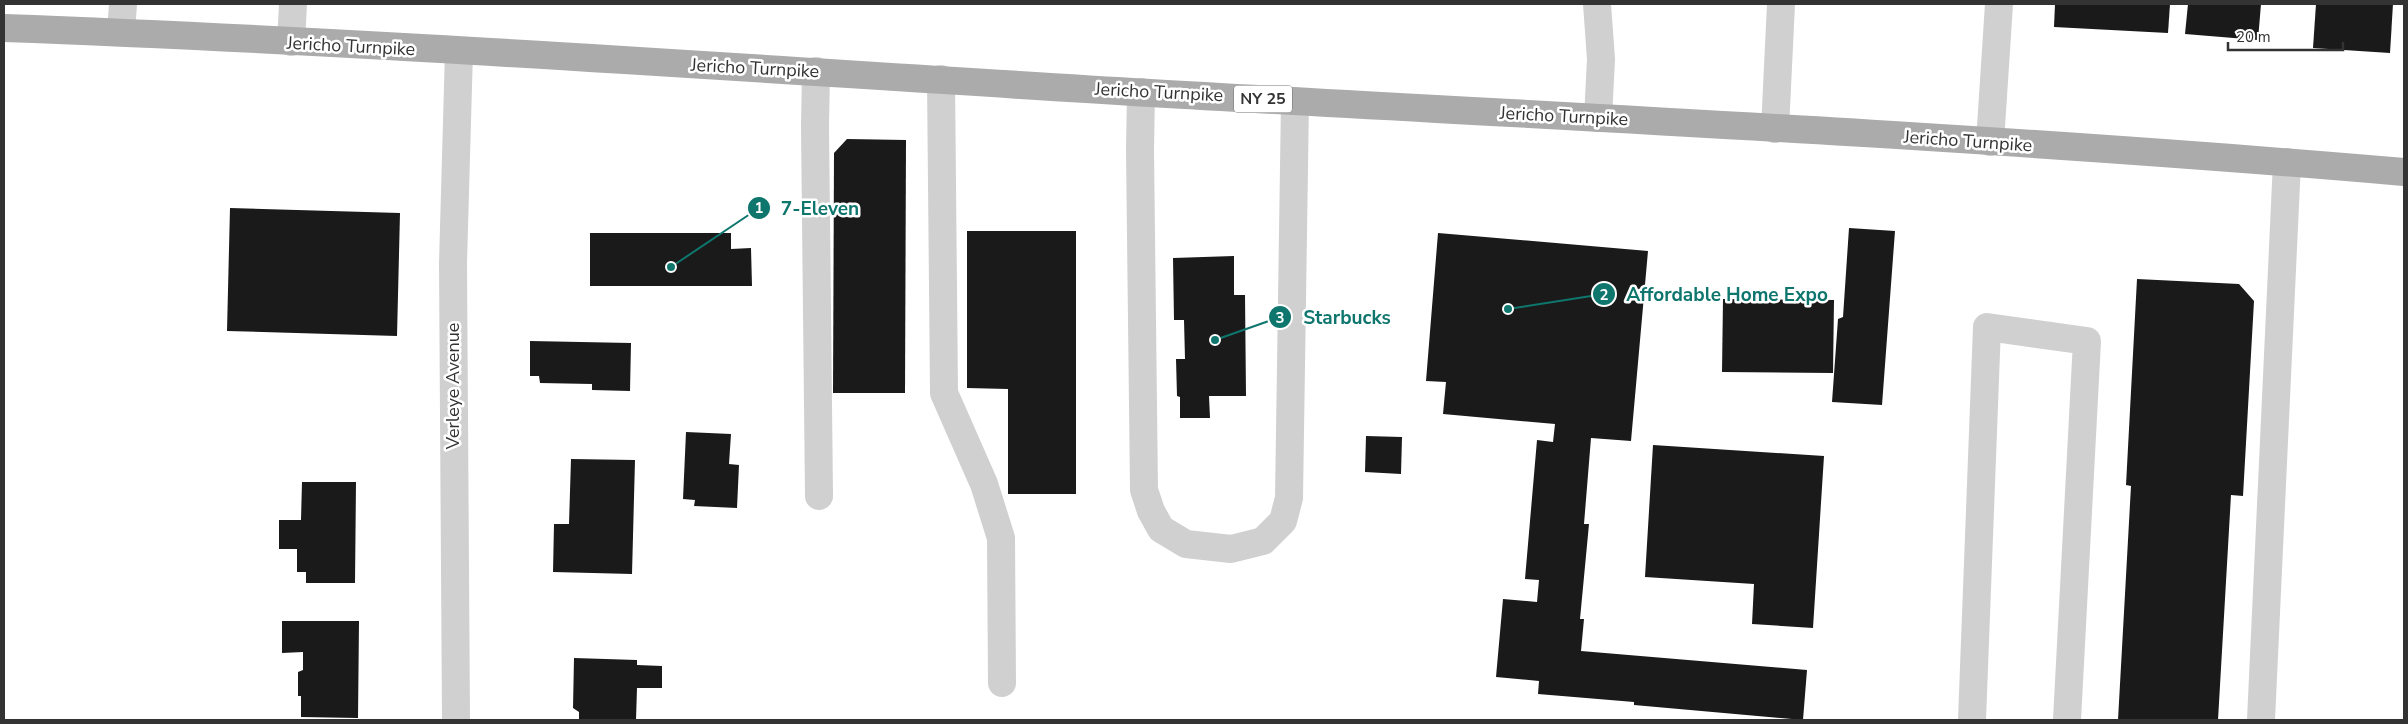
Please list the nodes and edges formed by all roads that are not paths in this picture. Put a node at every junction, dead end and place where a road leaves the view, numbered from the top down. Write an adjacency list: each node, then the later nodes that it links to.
1 (123, 4): 7 (street)
2 (293, 4): 8 (street)
3 (1597, 4): 14 (street)
4 (1781, 4): 15 (street)
5 (1998, 4): 16 (street)
6 (4, 28): 7 (main road, Jericho Turnpike / NY 25)
7 (121, 32): 8 (main road, Jericho Turnpike / NY 25)
8 (291, 42): 9 (main road, Jericho Turnpike / NY 25)
9 (459, 51): 10 (main road, Jericho Turnpike / NY 25); 21 (street, Verleye Avenue)
10 (816, 71): 11 (main road, Jericho Turnpike / NY 25); 19 (street)
11 (941, 79): 12 (main road, Jericho Turnpike / NY 25); 20 (street)
12 (1141, 92): 13 (main road, Jericho Turnpike / NY 25); 13 (street)
13 (1295, 101): 14 (main road, Jericho Turnpike / NY 25)
14 (1598, 118): 15 (main road, Jericho Turnpike / NY 25)
15 (1774, 129): 16 (main road, Jericho Turnpike / NY 25)
16 (1990, 142): 17 (main road, Jericho Turnpike / NY 25)
17 (2287, 162): 18 (main road, Jericho Turnpike / NY 25); 24 (street)
18 (2404, 172)
19 (819, 496)
20 (1002, 682)
21 (456, 720)
22 (1972, 720): 23 (street)
23 (2067, 720)
24 (2261, 720)

